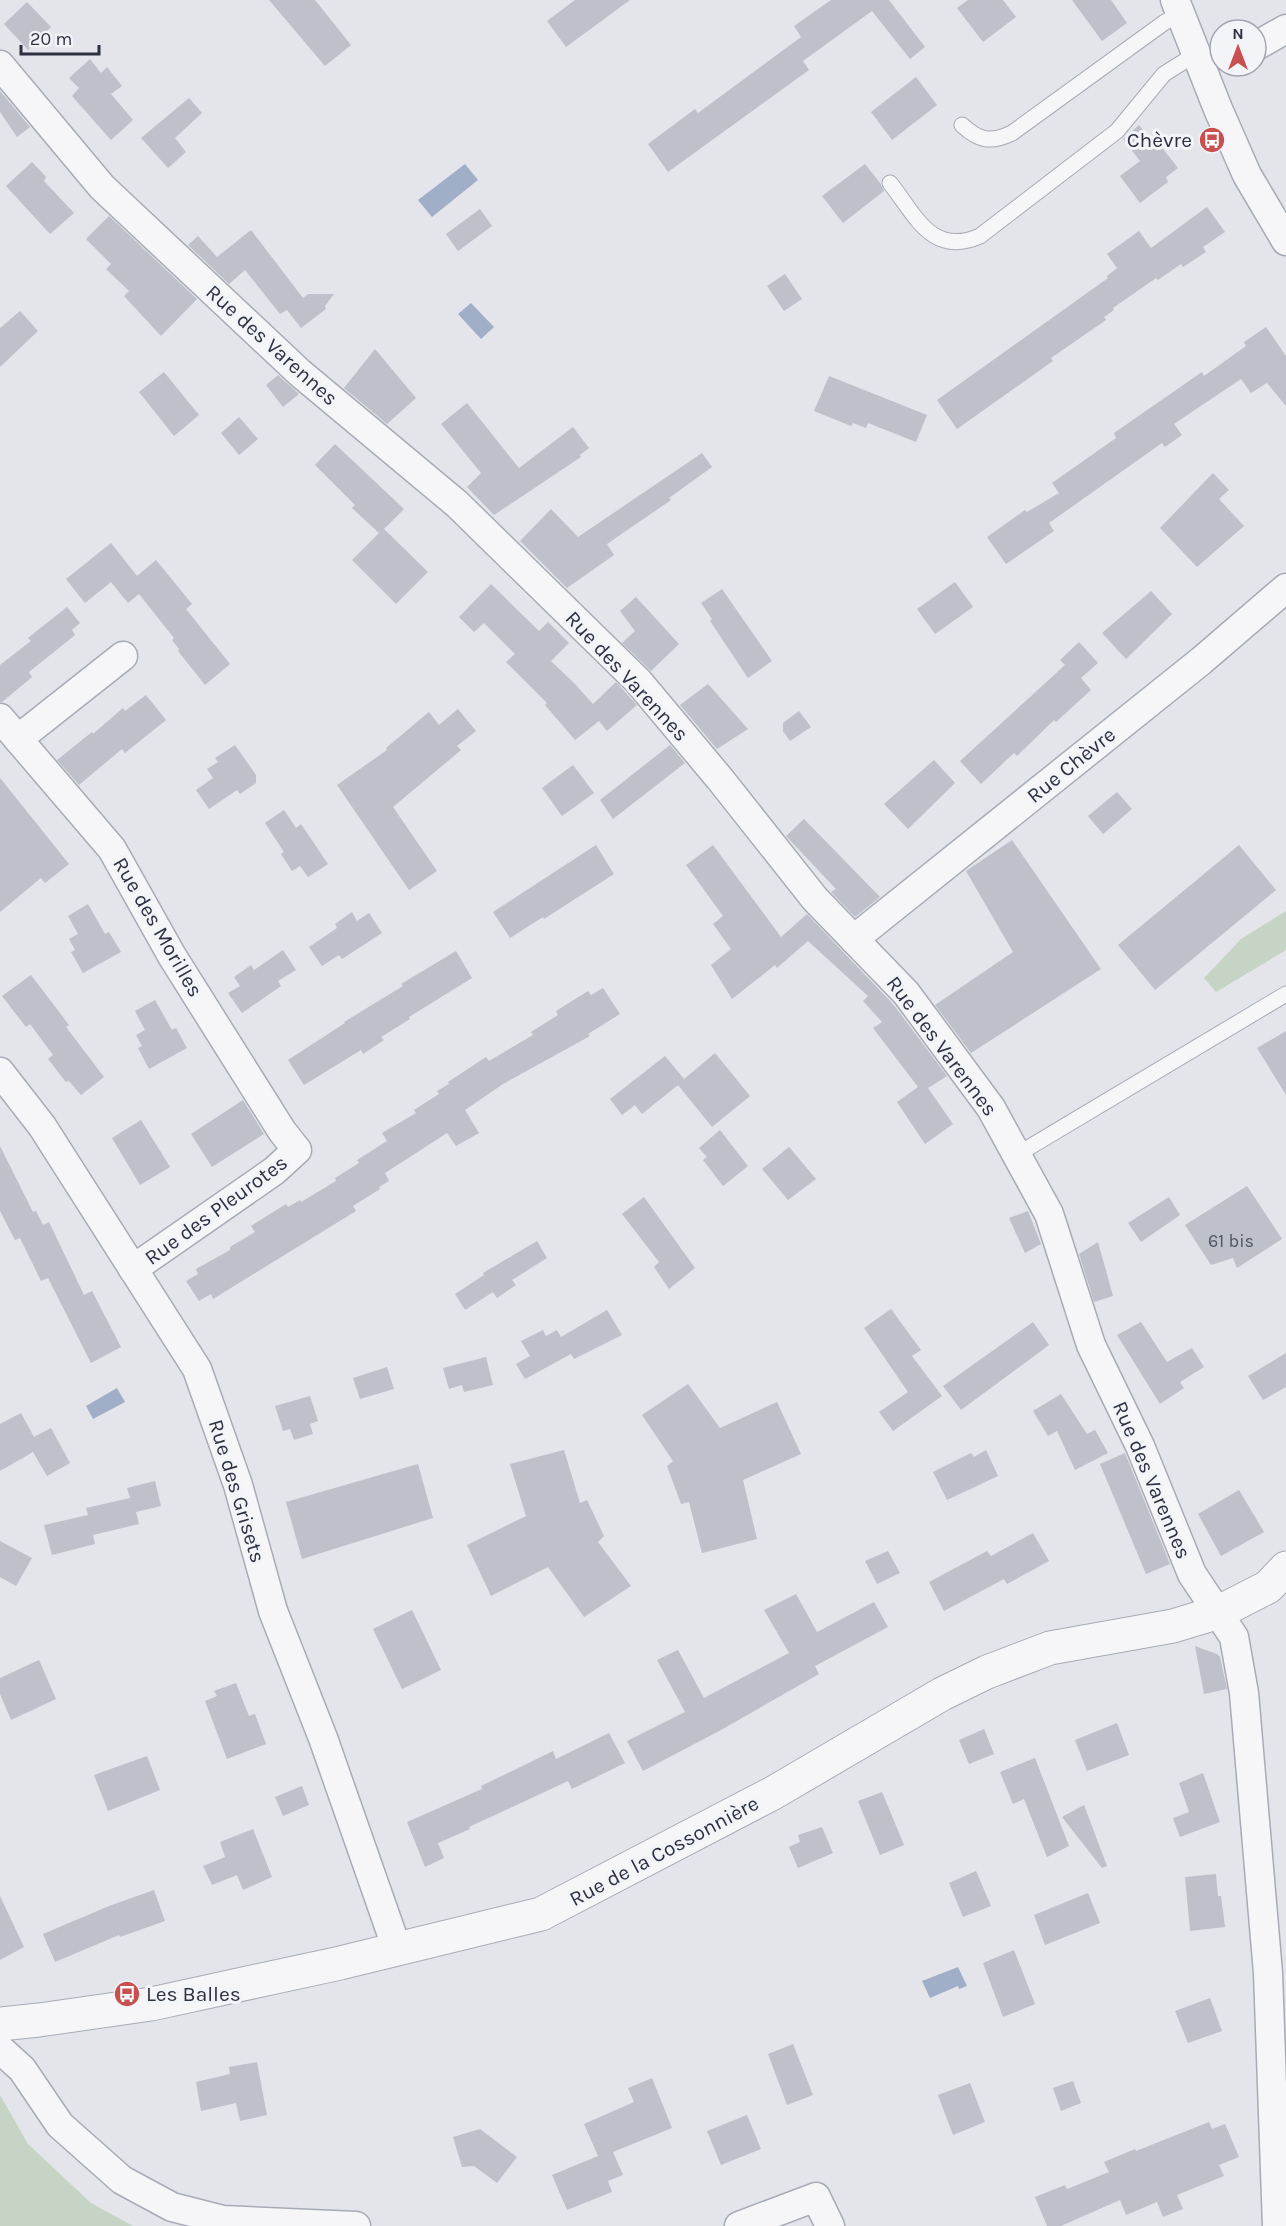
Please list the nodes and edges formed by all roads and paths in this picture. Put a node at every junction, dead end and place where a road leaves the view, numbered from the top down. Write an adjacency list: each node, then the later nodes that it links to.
1 (1178, 7): 5 (street); 7 (lane)
2 (1286, 29): 3 (street)
3 (1268, 39)
4 (0, 65): 14 (street, Rue des Varennes)
5 (1208, 65): 8 (lane)
6 (1213, 78): 9 (street)
7 (962, 124)
8 (890, 183)
9 (1286, 241)
10 (1286, 588): 14 (street, Rue Chèvre)
11 (123, 656): 13 (street)
12 (0, 717): 13 (street, Rue des Morilles)
13 (18, 739): 17 (street, Rue des Morilles)
14 (854, 939): 18 (street, Rue des Varennes)
15 (1286, 994): 18 (lane)
16 (0, 1072): 19 (street, Rue des Grisets)
17 (297, 1150): 19 (street, Rue des Pleurotes)
18 (1018, 1154): 21 (street, Rue des Varennes)
19 (133, 1269): 22 (street, Rue des Grisets)
20 (1286, 1568): 21 (street, Rue de la Cossonnière)
21 (1219, 1612): 22 (street, Rue de la Cossonnière); 28 (street, Rue des Varennes)
22 (397, 1948): 23 (street, Rue de la Cossonnière)
23 (0, 2024)
24 (0, 2049): 25 (street)
25 (356, 2226)
26 (740, 2226): 27 (street)
27 (830, 2226)
28 (1277, 2226)

